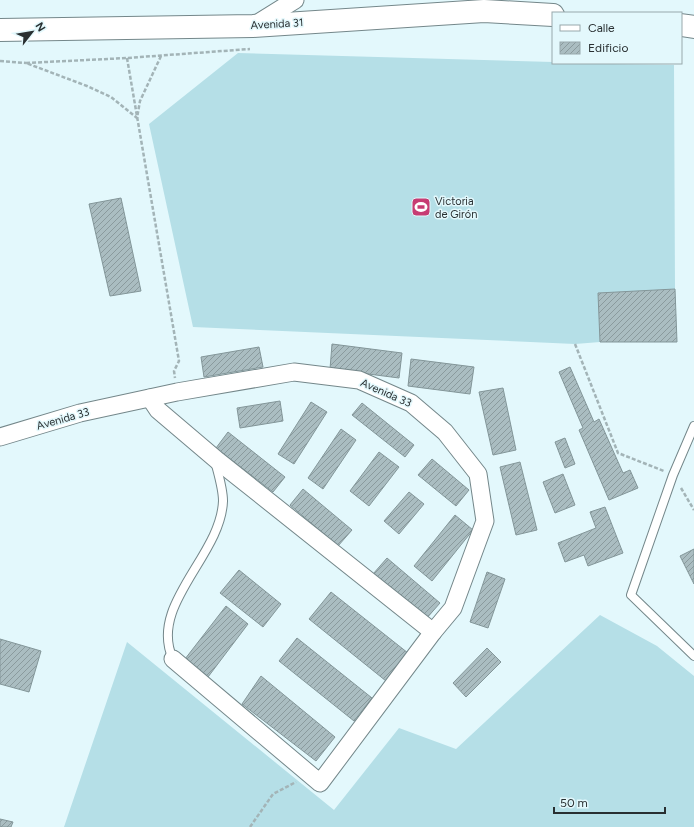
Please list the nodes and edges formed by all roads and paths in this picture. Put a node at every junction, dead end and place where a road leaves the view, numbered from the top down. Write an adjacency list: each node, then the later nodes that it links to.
1 (295, 0): 4 (street)
2 (552, 15): 4 (main road, Avenida 31)
3 (682, 25): 5 (main road)
4 (253, 26): 6 (main road, Avenida 31)
5 (694, 27)
6 (0, 30)
7 (250, 49): 8 (path)
8 (160, 56): 9 (path); 12 (path)
9 (127, 58): 11 (path); 12 (path)
10 (0, 62): 11 (path)
11 (26, 63): 12 (path)
12 (137, 118): 14 (path)
13 (575, 344): 19 (path)
14 (177, 392): 15 (street, Avenida 33); 21 (street, Avenida 33)
15 (150, 398): 17 (street, Avenida 33); 18 (street)
16 (694, 426): 19 (lane)
17 (0, 437)
18 (218, 461): 21 (street); 23 (lane)
19 (673, 475): 20 (path); 22 (lane)
20 (694, 510)
21 (433, 632): 24 (street, Avenida 33)
22 (694, 656)
23 (173, 659): 24 (street)
24 (310, 775): 25 (path)
25 (250, 827)

